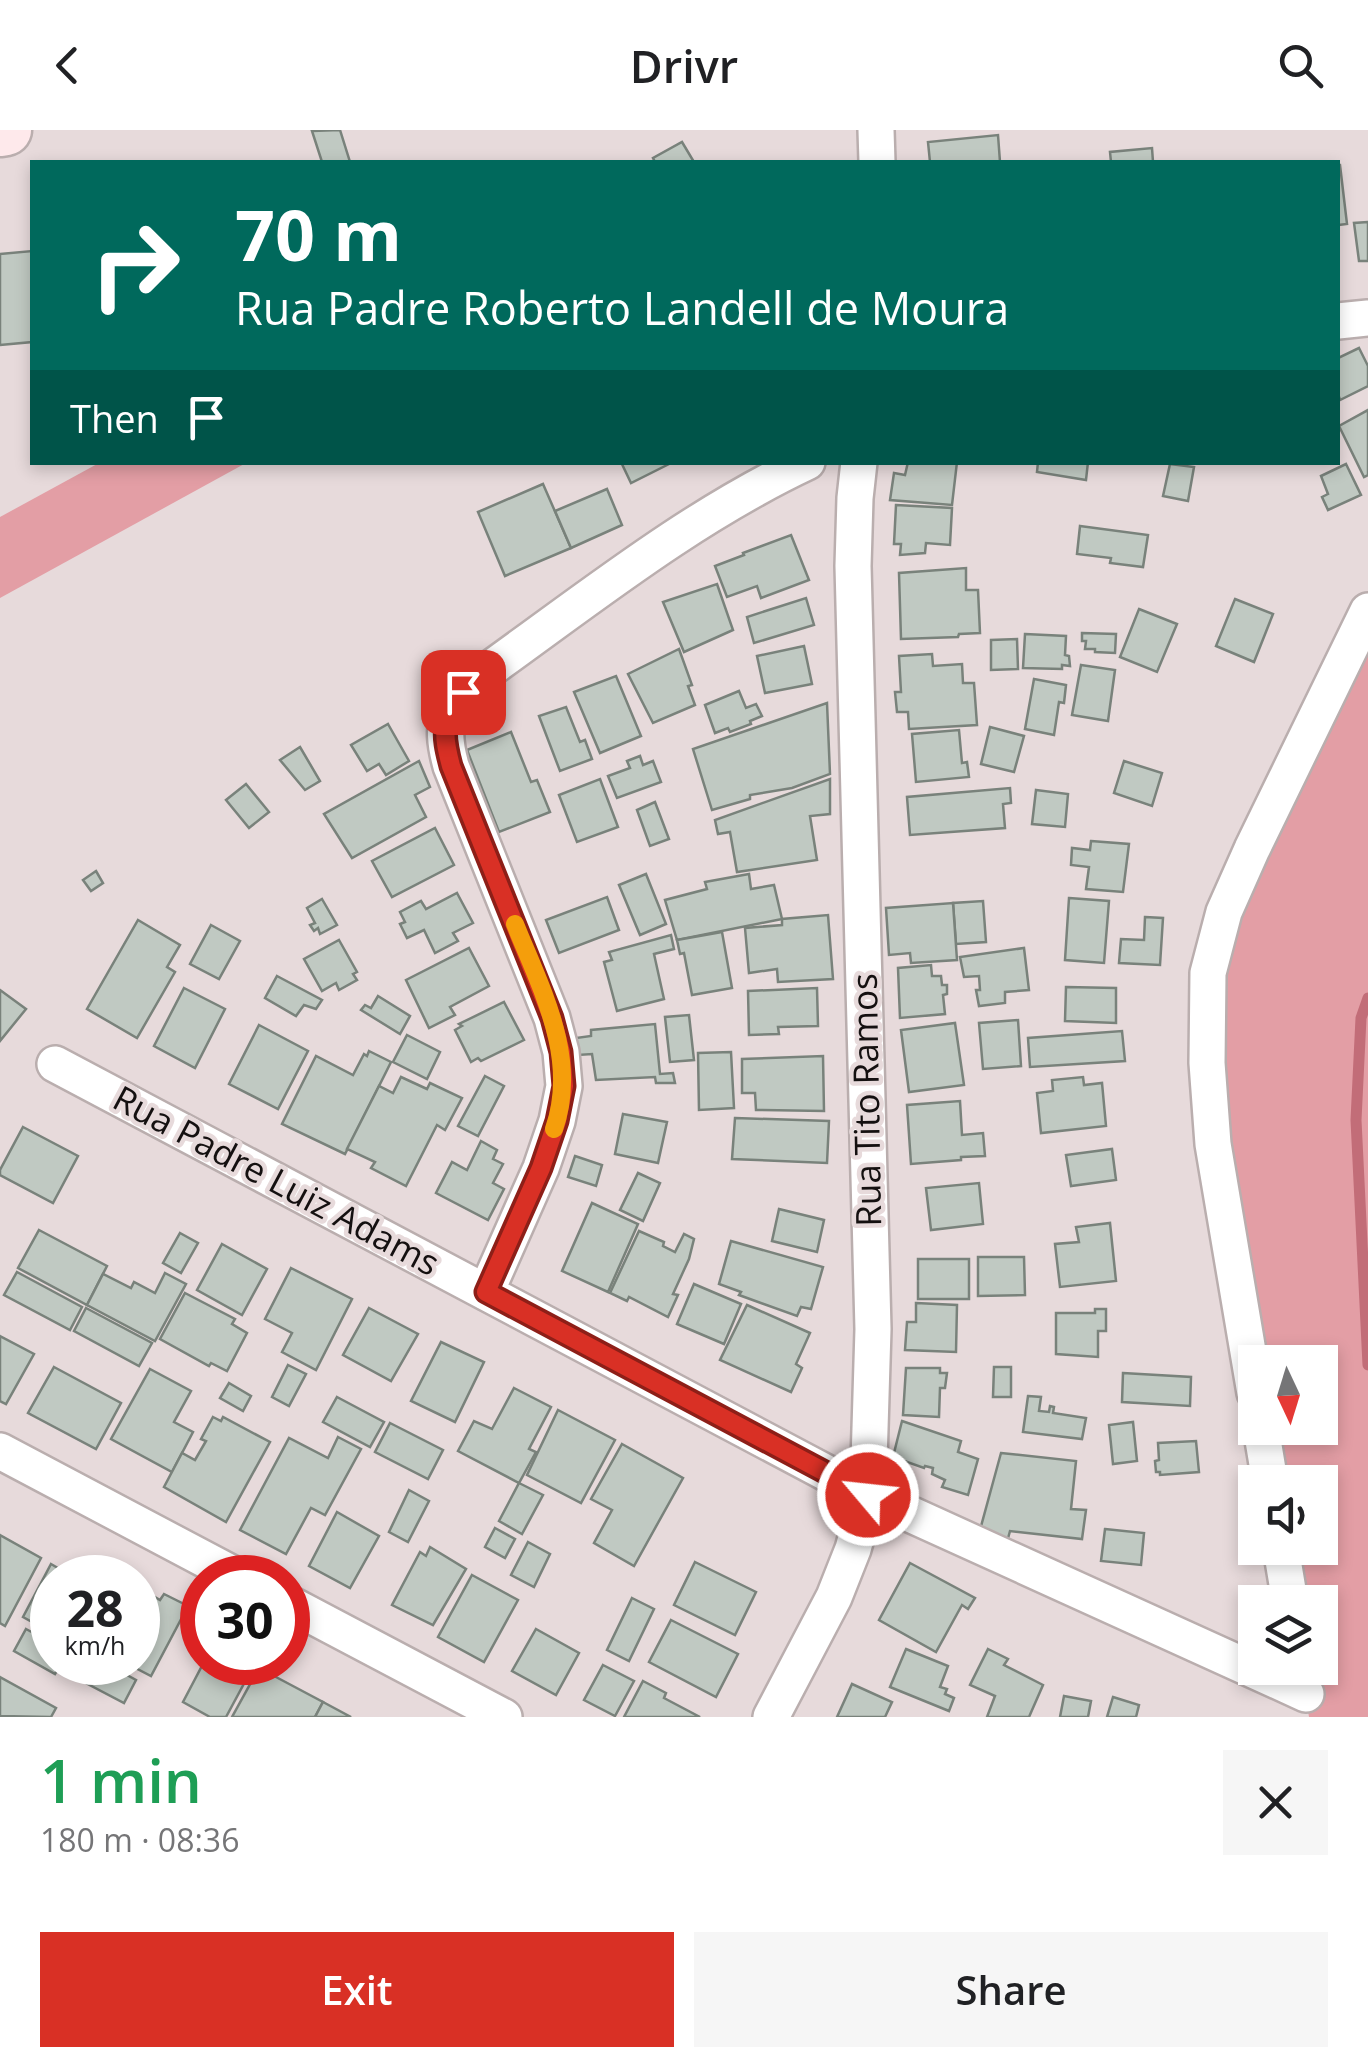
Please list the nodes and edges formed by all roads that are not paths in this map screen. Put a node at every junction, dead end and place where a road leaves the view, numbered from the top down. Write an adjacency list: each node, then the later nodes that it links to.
1 (876, 130): 2 (street)
2 (877, 160)
3 (1368, 318): 4 (street)
4 (1340, 322)
5 (801, 465): 9 (street)
6 (859, 465): 12 (street, Rua Tito Ramos)
7 (1368, 611): 10 (street)
8 (55, 1064): 9 (street, Rua Padre Luiz Adams)
9 (486, 1292): 12 (street, Rua Padre Luiz Adams)
10 (1247, 1345)
11 (0, 1451): 13 (street)
12 (868, 1495): 15 (street, Rua Padre Luiz Adams); 17 (street, Rua Tito Ramos)
13 (197, 1555)
14 (310, 1615): 16 (street)
15 (1305, 1693)
16 (504, 1717)
17 (772, 1717)

